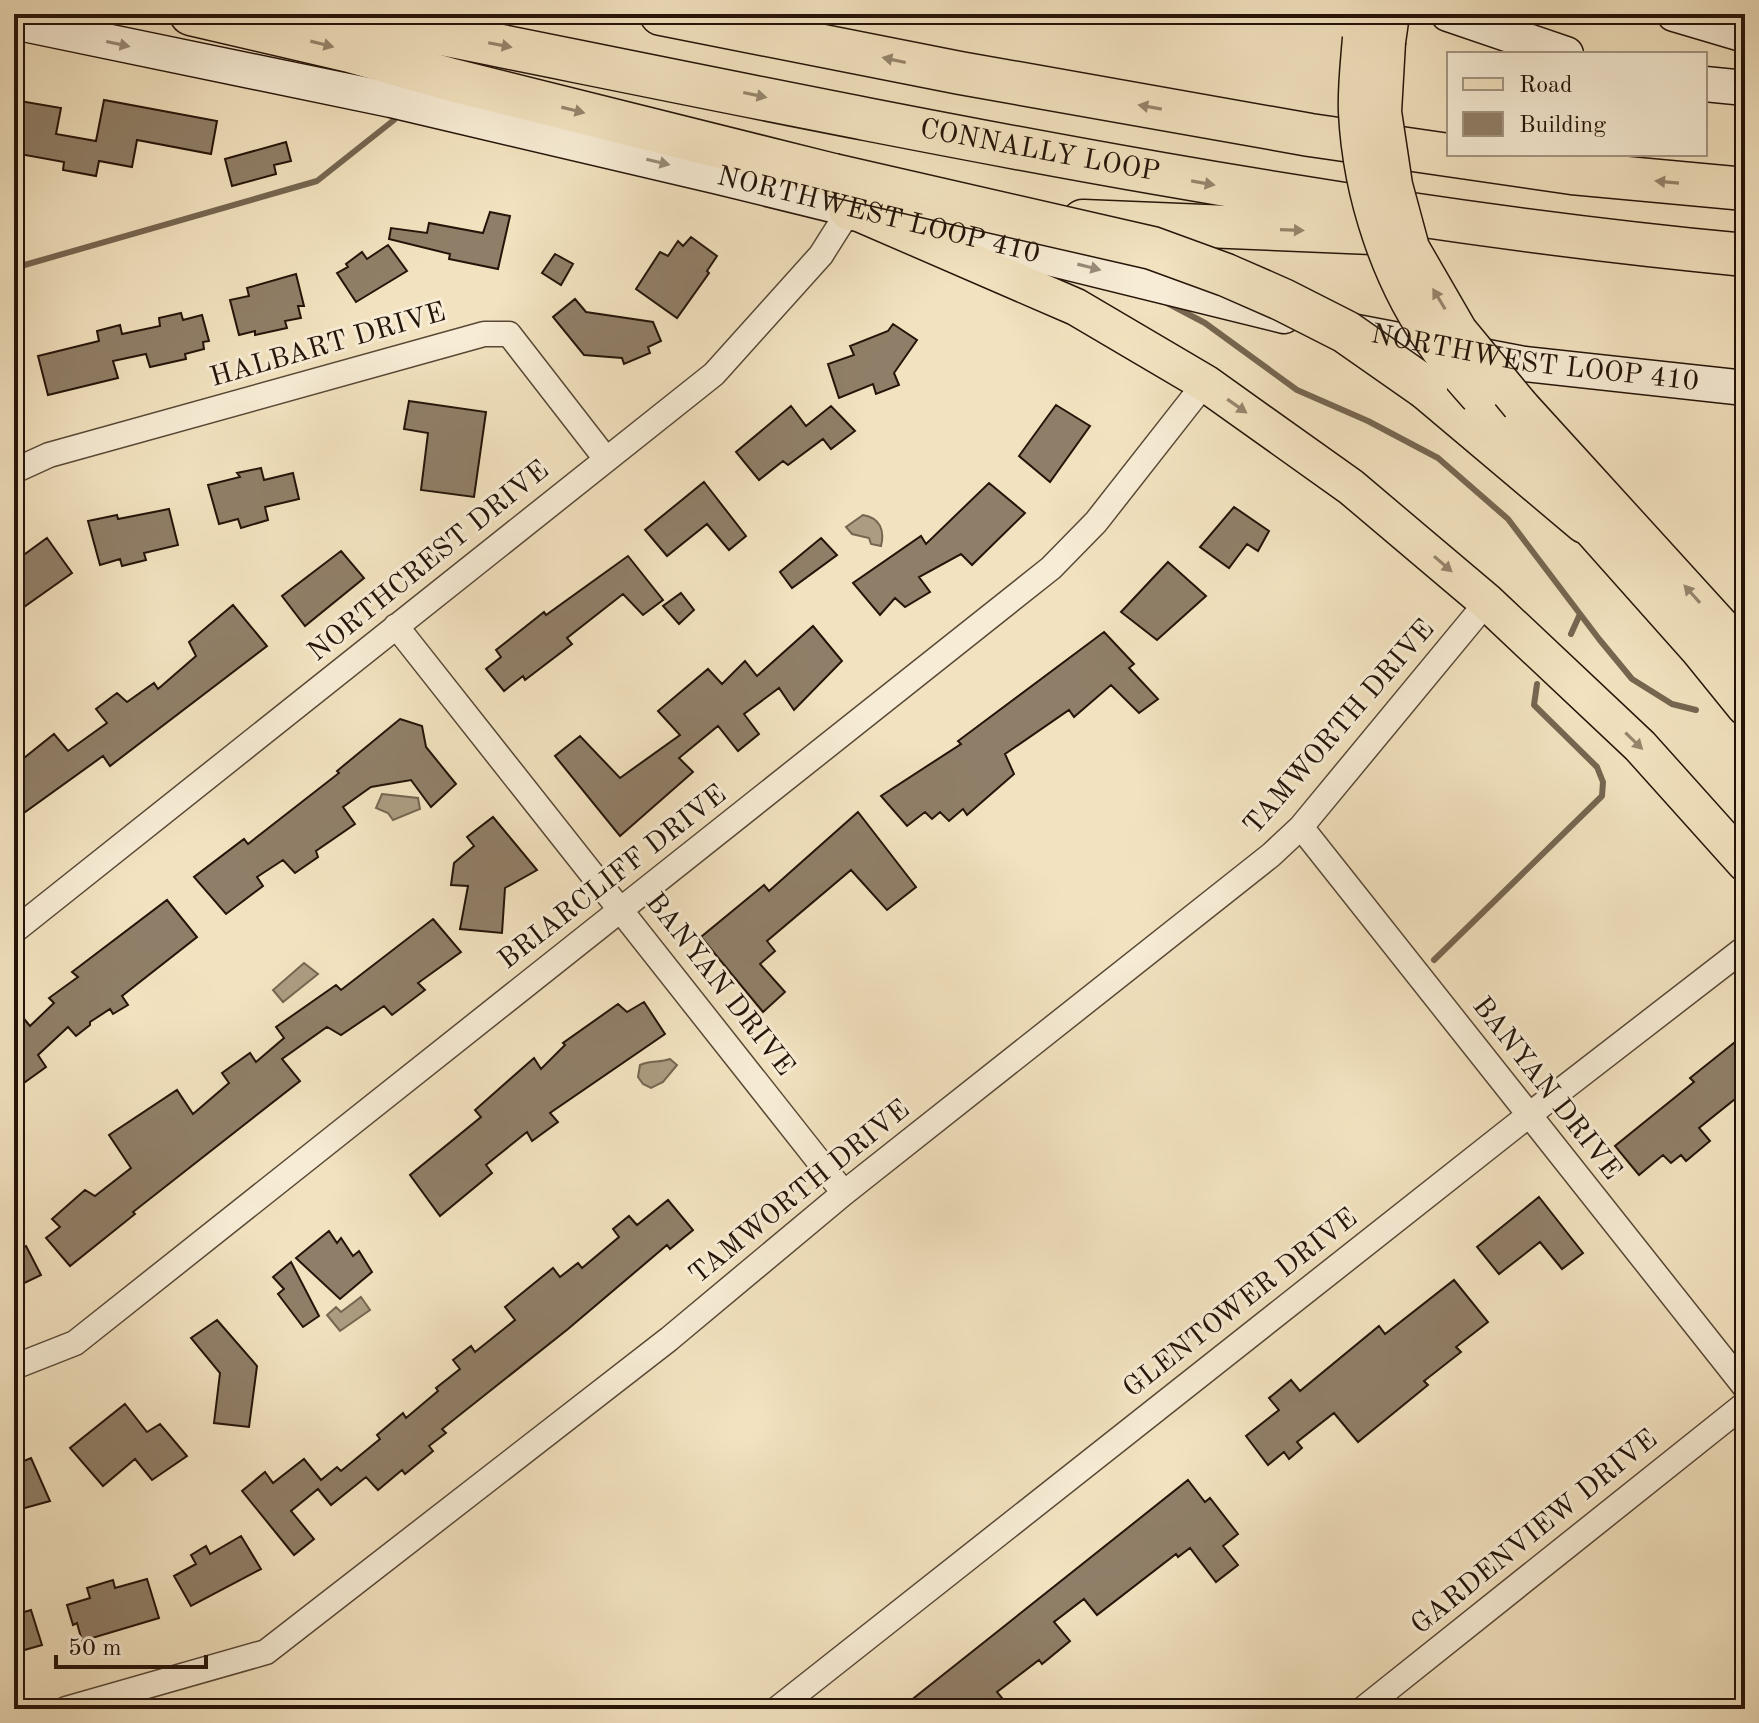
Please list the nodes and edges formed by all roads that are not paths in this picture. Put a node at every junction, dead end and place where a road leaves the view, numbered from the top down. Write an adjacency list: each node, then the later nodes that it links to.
1 (191, 14): 15 (highway, one-way to 15)
2 (341, 14): 16 (highway, CONNALLY LOOP, one-way to 16)
3 (661, 14): 12 (highway, one-way to 3)
4 (1448, 14): 9 (main road)
5 (1674, 14): 8 (main road)
6 (14, 22): 15 (main road, NORTHWEST LOOP 410, one-way to 15)
7 (1375, 27): 18 (main road, one-way to 7, bridge); 23 (main road, bridge)
8 (1745, 35)
9 (1560, 52)
10 (1707, 84): 11 (main road)
11 (1745, 88)
12 (1447, 155)
13 (1455, 156): 14 (highway, one-way to 13)
14 (1745, 189)
15 (842, 192): 16 (highway, one-way to 16); 18 (main road, NORTHWEST LOOP 410, one-way to 18); 19 (main road); 21 (street, NORTHCREST DRIVE); 23 (highway, bridge)
16 (1627, 244): 17 (highway, CONNALLY LOOP)
17 (1745, 255)
18 (1478, 355): 20 (main road, NORTHWEST LOOP 410); 26 (main road, one-way to 18, bridge)
19 (1205, 383): 24 (main road, one-way to 24); 30 (street, BRIARCLIFF DRIVE)
20 (1745, 388)
21 (606, 459): 22 (street, HALBART DRIVE); 25 (street, NORTHCREST DRIVE)
22 (14, 471)
23 (1585, 522): 27 (main road)
24 (1487, 602): 28 (street, TAMWORTH DRIVE); 29 (main road, one-way to 29)
25 (396, 626): 30 (street, BANYAN DRIVE); 31 (street, NORTHCREST DRIVE)
26 (1745, 652)
27 (1745, 707)
28 (1301, 827): 33 (street, BANYAN DRIVE); 34 (street, TAMWORTH DRIVE)
29 (1745, 863)
30 (622, 910): 34 (street, BANYAN DRIVE); 35 (street, BRIARCLIFF DRIVE)
31 (14, 931)
32 (1745, 948): 33 (street, GLENTOWER DRIVE)
33 (1529, 1115): 36 (street, BANYAN DRIVE); 39 (street, GLENTOWER DRIVE)
34 (844, 1193): 38 (street, TAMWORTH DRIVE)
35 (14, 1367)
36 (1745, 1387)
37 (1745, 1404): 40 (street, GARDENVIEW DRIVE)
38 (66, 1709)
39 (777, 1709)
40 (1363, 1709)

